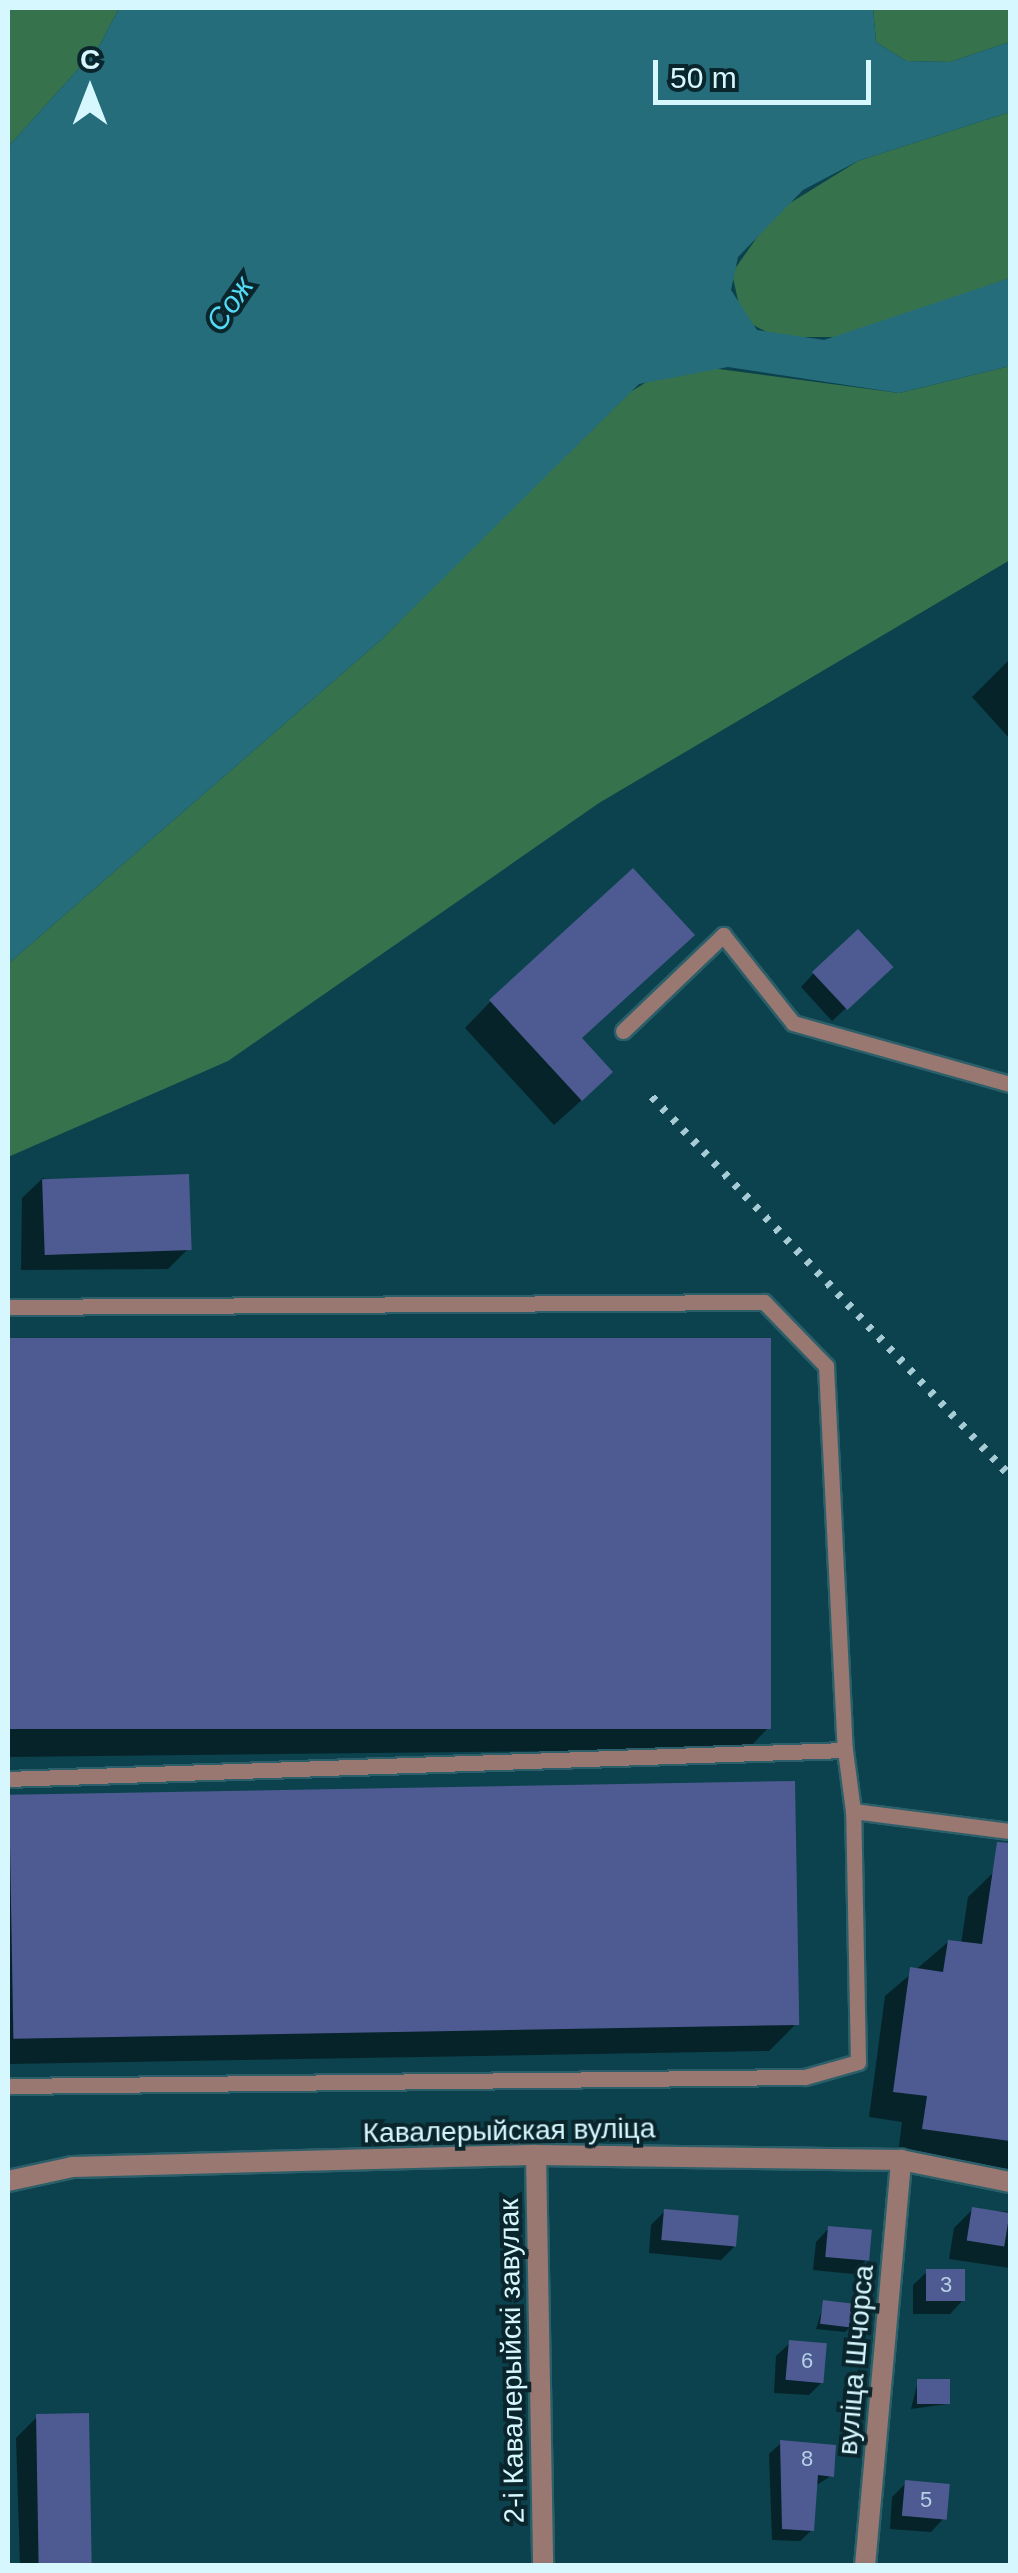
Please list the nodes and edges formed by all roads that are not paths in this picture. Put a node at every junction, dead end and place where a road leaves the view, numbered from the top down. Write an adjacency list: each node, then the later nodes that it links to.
1 (622, 1031): 2 (lane)
2 (1010, 1084)
3 (8, 1307): 4 (lane)
4 (846, 1750): 5 (lane); 6 (lane)
5 (8, 1779)
6 (854, 1810): 7 (lane); 8 (lane)
7 (1010, 1831)
8 (8, 2086)
9 (536, 2155): 10 (street, Кавалерыйская вуліца); 11 (street, Кавалерыйская вуліца); 13 (street, 2-і Кавалерыйскі завулак)
10 (901, 2160): 12 (street, Кавалерыйская вуліца); 14 (street, вуліца Шчорса)
11 (8, 2181)
12 (1010, 2182)
13 (542, 2566)
14 (866, 2566)

